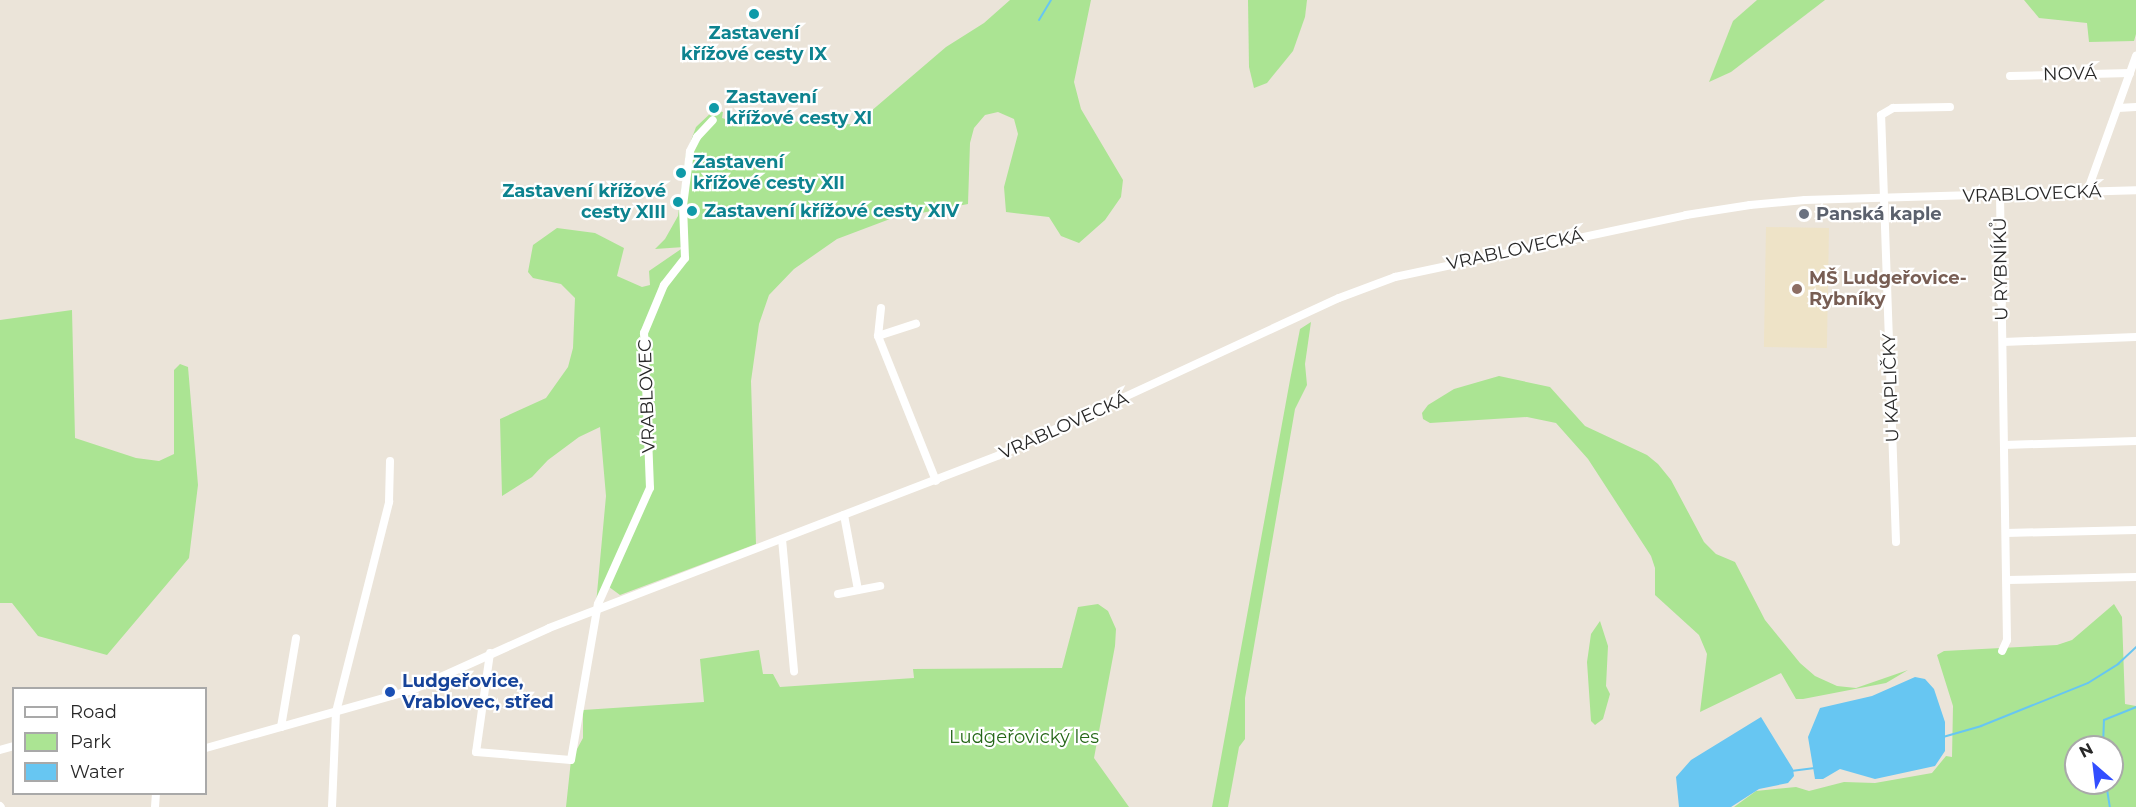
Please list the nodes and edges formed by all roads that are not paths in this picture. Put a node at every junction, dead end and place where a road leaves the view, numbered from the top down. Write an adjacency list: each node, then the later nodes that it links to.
1 (2136, 56): 2 (street)
2 (2130, 73): 3 (street, NOVÁ); 6 (street)
3 (2010, 76)
4 (1950, 107): 11 (street, U KAPLIČKY)
5 (2136, 107): 6 (street)
6 (2118, 108): 9 (street)
7 (713, 120): 31 (street, VRABLOVEC)
8 (2136, 190): 9 (street, VRABLOVECKÁ)
9 (2087, 192): 10 (street, VRABLOVECKÁ)
10 (2000, 195): 11 (street, VRABLOVECKÁ); 16 (street, U RYBNÍKŮ)
11 (1884, 198): 20 (street, VRABLOVECKÁ); 25 (street, U KAPLIČKY)
12 (881, 308): 14 (street)
13 (916, 324): 14 (street)
14 (878, 336): 20 (street)
15 (2136, 337): 16 (street, U RYBNÍKŮ)
16 (2003, 342): 18 (street, U RYBNÍKŮ)
17 (2136, 441): 18 (street)
18 (2004, 445): 23 (street, U RYBNÍKŮ)
19 (390, 461): 36 (street)
20 (936, 480): 21 (street)
21 (844, 515): 24 (street); 29 (street)
22 (2136, 530): 23 (street)
23 (2006, 533): 27 (street, U RYBNÍKŮ)
24 (782, 539): 31 (street); 35 (street)
25 (1896, 542)
26 (2136, 577): 27 (street)
27 (2007, 580): 33 (street, U RYBNÍKŮ)
28 (880, 586): 29 (street)
29 (858, 590): 30 (street)
30 (838, 594)
31 (597, 610): 34 (street); 34 (street, VRABLOVEC)
32 (296, 638): 37 (street)
33 (2002, 651)
34 (490, 653): 36 (street)
35 (794, 671)
36 (336, 712): 37 (street); 39 (street)
37 (281, 727): 38 (street)
38 (207, 748)
39 (332, 807)

